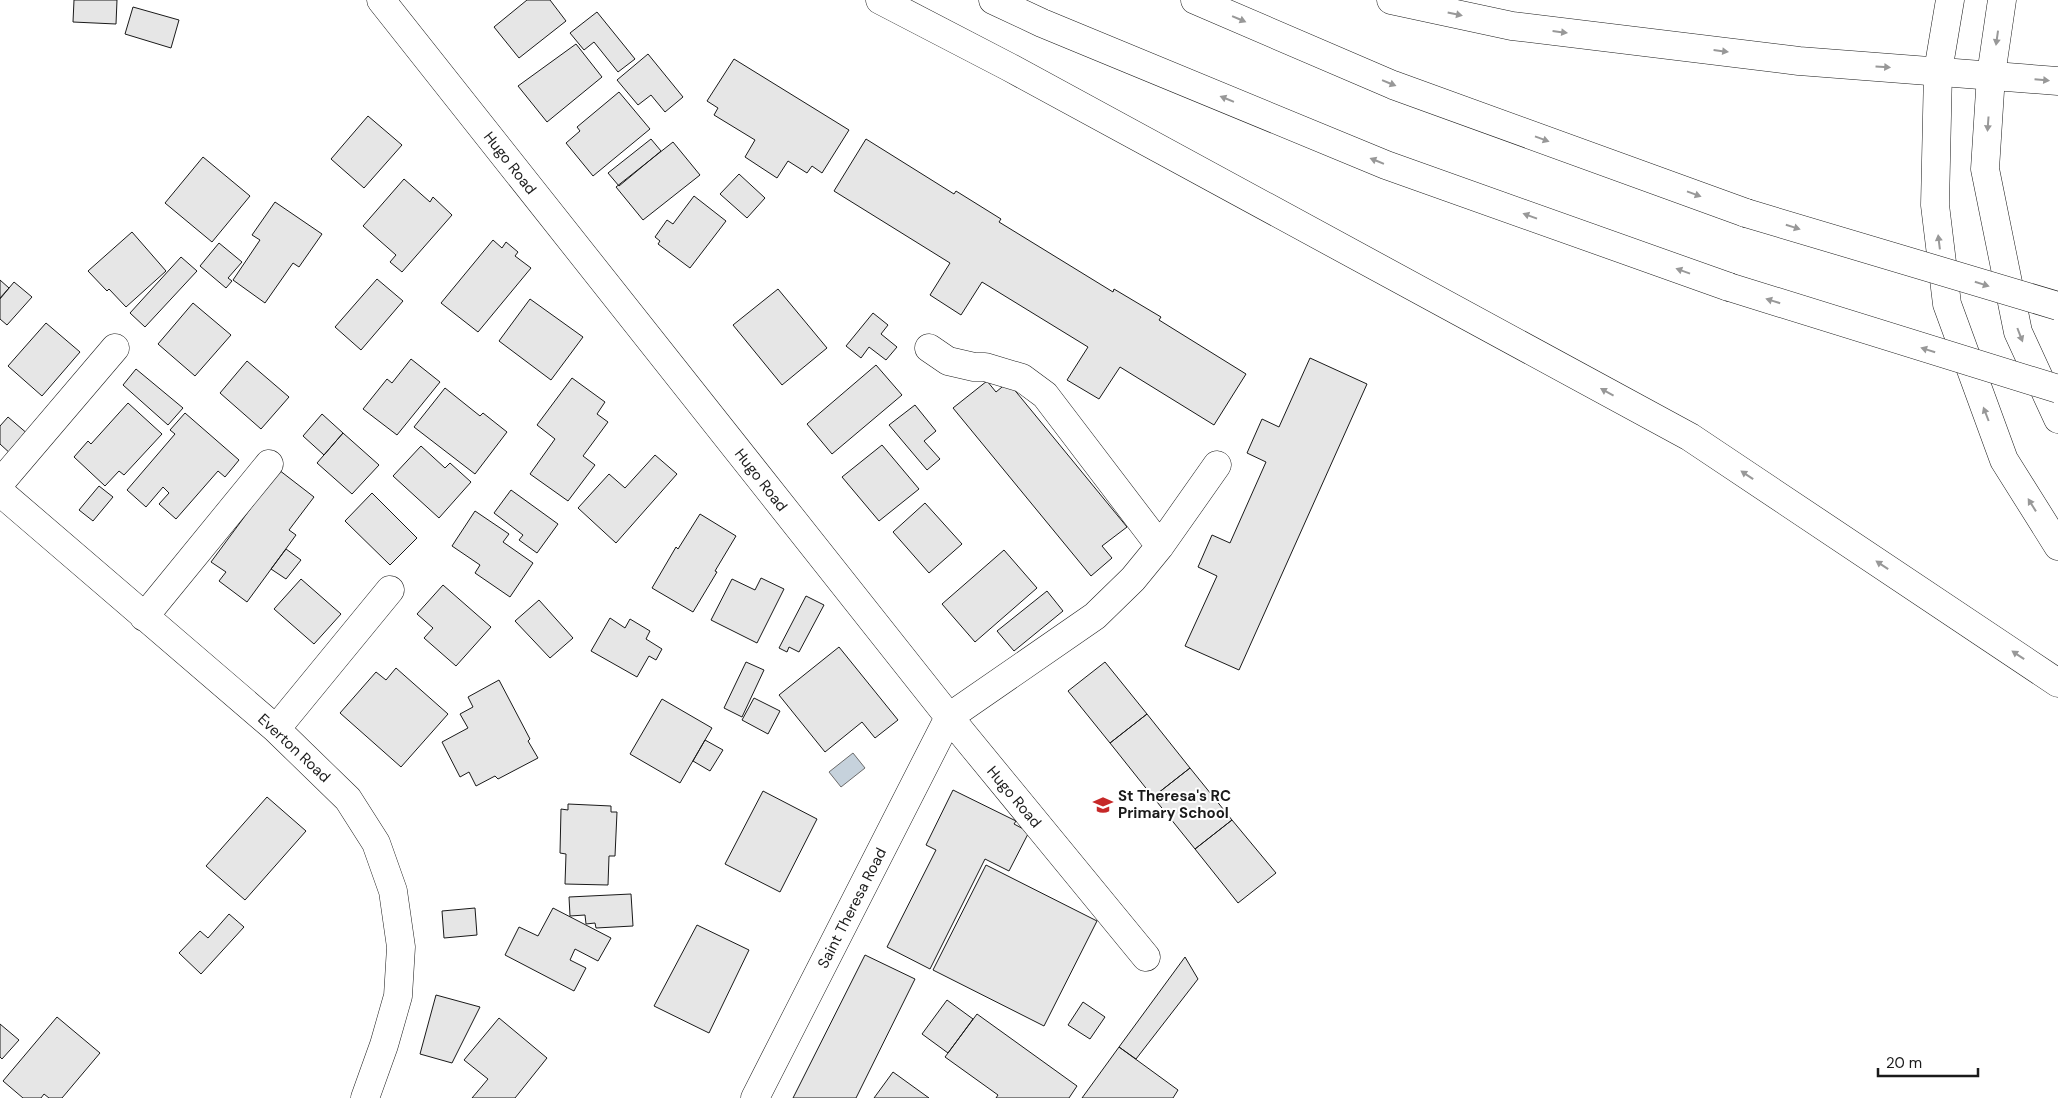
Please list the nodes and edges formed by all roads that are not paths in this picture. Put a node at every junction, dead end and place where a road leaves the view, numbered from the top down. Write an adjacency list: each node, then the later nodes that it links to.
1 (381, 0): 25 (main road, Hugo Road)
2 (880, 0): 24 (main road, one-way to 2)
3 (993, 0): 14 (main road, one-way to 3, bridge)
4 (1195, 0): 11 (main road, one-way to 11, bridge)
5 (1391, 0): 8 (main road, one-way to 8)
6 (1950, 0): 8 (main road)
7 (2002, 0): 9 (main road, one-way to 9)
8 (1938, 71): 9 (main road); 21 (main road, one-way to 8)
9 (1992, 75): 10 (main road, one-way to 10); 15 (main road, one-way to 15)
10 (2058, 82)
11 (2058, 306)
12 (115, 348): 18 (main road)
13 (929, 348): 20 (main road)
14 (2058, 390)
15 (2058, 419)
16 (269, 464): 23 (main road)
17 (1217, 465): 20 (main road)
18 (0, 484)
19 (0, 492): 23 (main road, Everton Road)
20 (1160, 546): 25 (main road)
21 (2058, 546)
22 (390, 590): 26 (main road)
23 (144, 617): 26 (main road, Everton Road)
24 (2058, 683)
25 (949, 718): 27 (main road, Hugo Road); 29 (main road, Saint Theresa Road)
26 (276, 729): 28 (main road, Everton Road)
27 (1146, 957)
28 (365, 1098)
29 (755, 1098)

